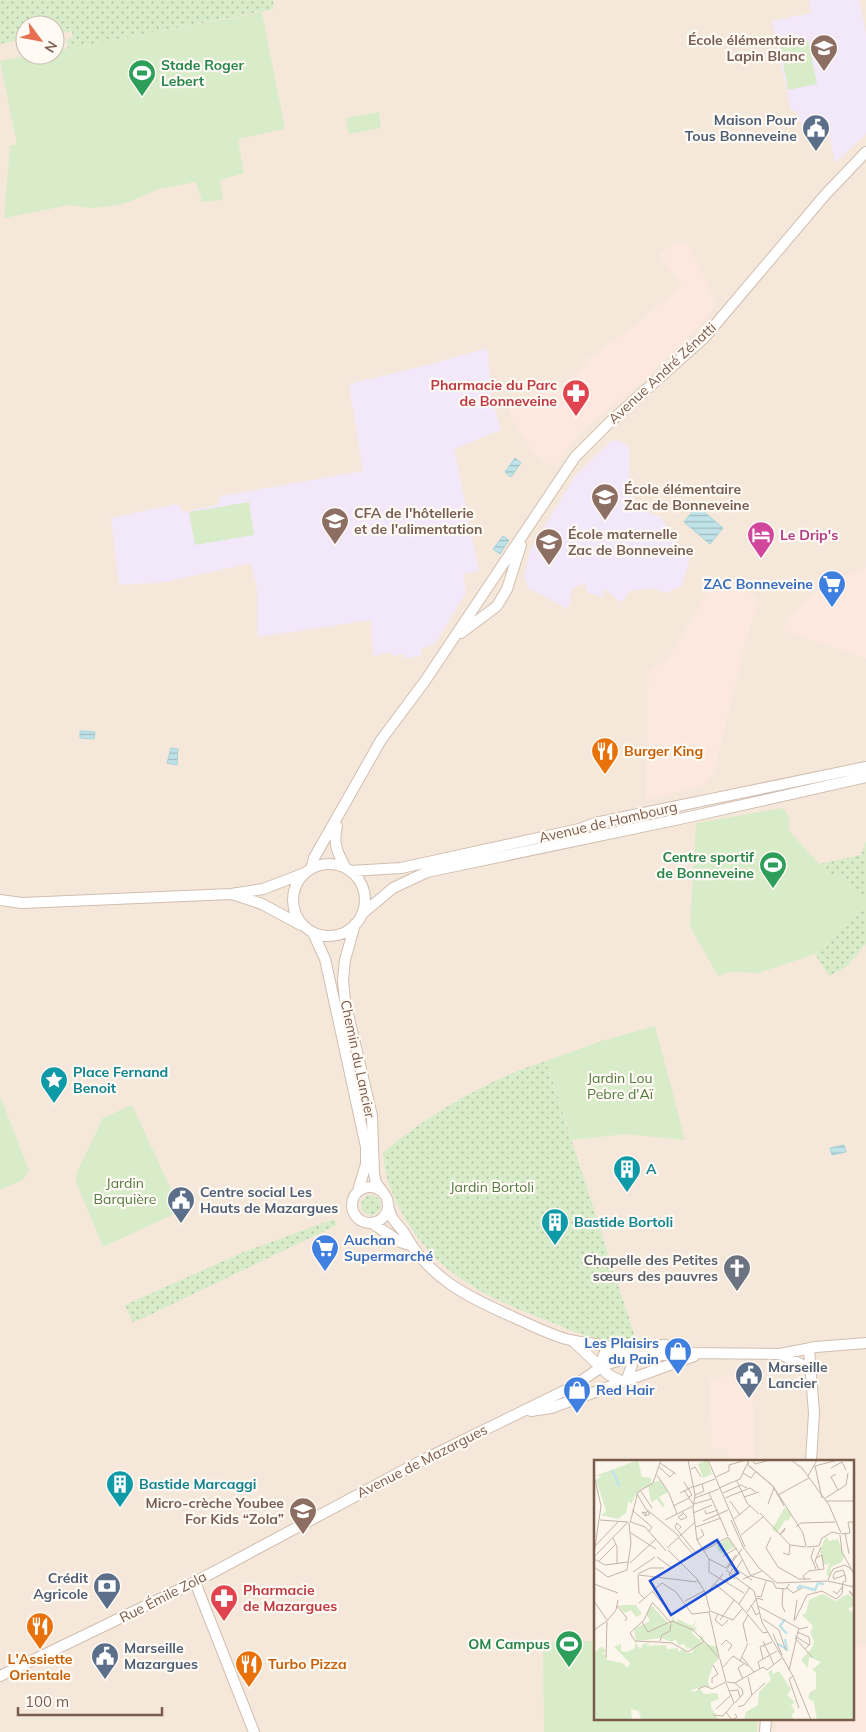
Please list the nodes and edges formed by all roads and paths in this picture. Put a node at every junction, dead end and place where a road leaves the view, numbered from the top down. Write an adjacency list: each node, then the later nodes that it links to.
1 (866, 152): 2 (street, Avenue André Zénatti)
2 (525, 533): 3 (street, Avenue André Zénatti); 3 (street, Avenue André Zénatti)
3 (450, 643): 6 (street, Avenue André Zénatti)
4 (866, 766): 7 (street, Avenue de Hambourg)
5 (866, 776): 11 (street, Avenue de Hambourg)
6 (339, 814): 7 (street, Avenue André Zénatti); 8 (street, Avenue André Zénatti)
7 (347, 869): 8 (street); 11 (street)
8 (308, 871): 9 (street); 13 (street)
9 (231, 894): 10 (street); 13 (street)
10 (0, 900)
11 (362, 914): 12 (street)
12 (355, 924): 14 (street); 16 (street, Chemin du Lancier)
13 (304, 926): 14 (street)
14 (313, 932): 15 (street, Chemin du Lancier)
15 (358, 1191): 16 (street); 18 (street)
16 (383, 1192): 17 (street)
17 (388, 1204): 18 (street); 19 (street)
18 (372, 1222): 19 (street)
19 (410, 1245): 20 (street)
20 (572, 1340): 22 (street); 28 (street)
21 (866, 1343): 23 (street, Avenue de Mazargues)
22 (617, 1348): 24 (street, Avenue de Mazargues); 27 (street); 28 (street, Avenue de Mazargues)
23 (809, 1349): 25 (street, Avenue de Mazargues); 29 (street)
24 (686, 1353): 26 (street, Avenue de Mazargues); 27 (street, Avenue de Mazargues)
25 (780, 1354): 26 (street, Avenue de Mazargues); 29 (street, Avenue de Mazargues)
26 (699, 1355): 30 (street, Avenue de Mazargues)
27 (629, 1358): 28 (street, Avenue de Mazargues); 30 (street)
28 (599, 1367): 30 (street); 31 (street, Avenue de Mazargues)
29 (811, 1369): 32 (street)
30 (624, 1380): 31 (street, Avenue de Mazargues)
31 (522, 1412): 33 (street, Avenue de Mazargues)
32 (812, 1460)
33 (322, 1512): 34 (street, Rue Émile Zola)
34 (195, 1582): 35 (street, Rue Émile Zola); 36 (street)
35 (0, 1676)
36 (254, 1732)

